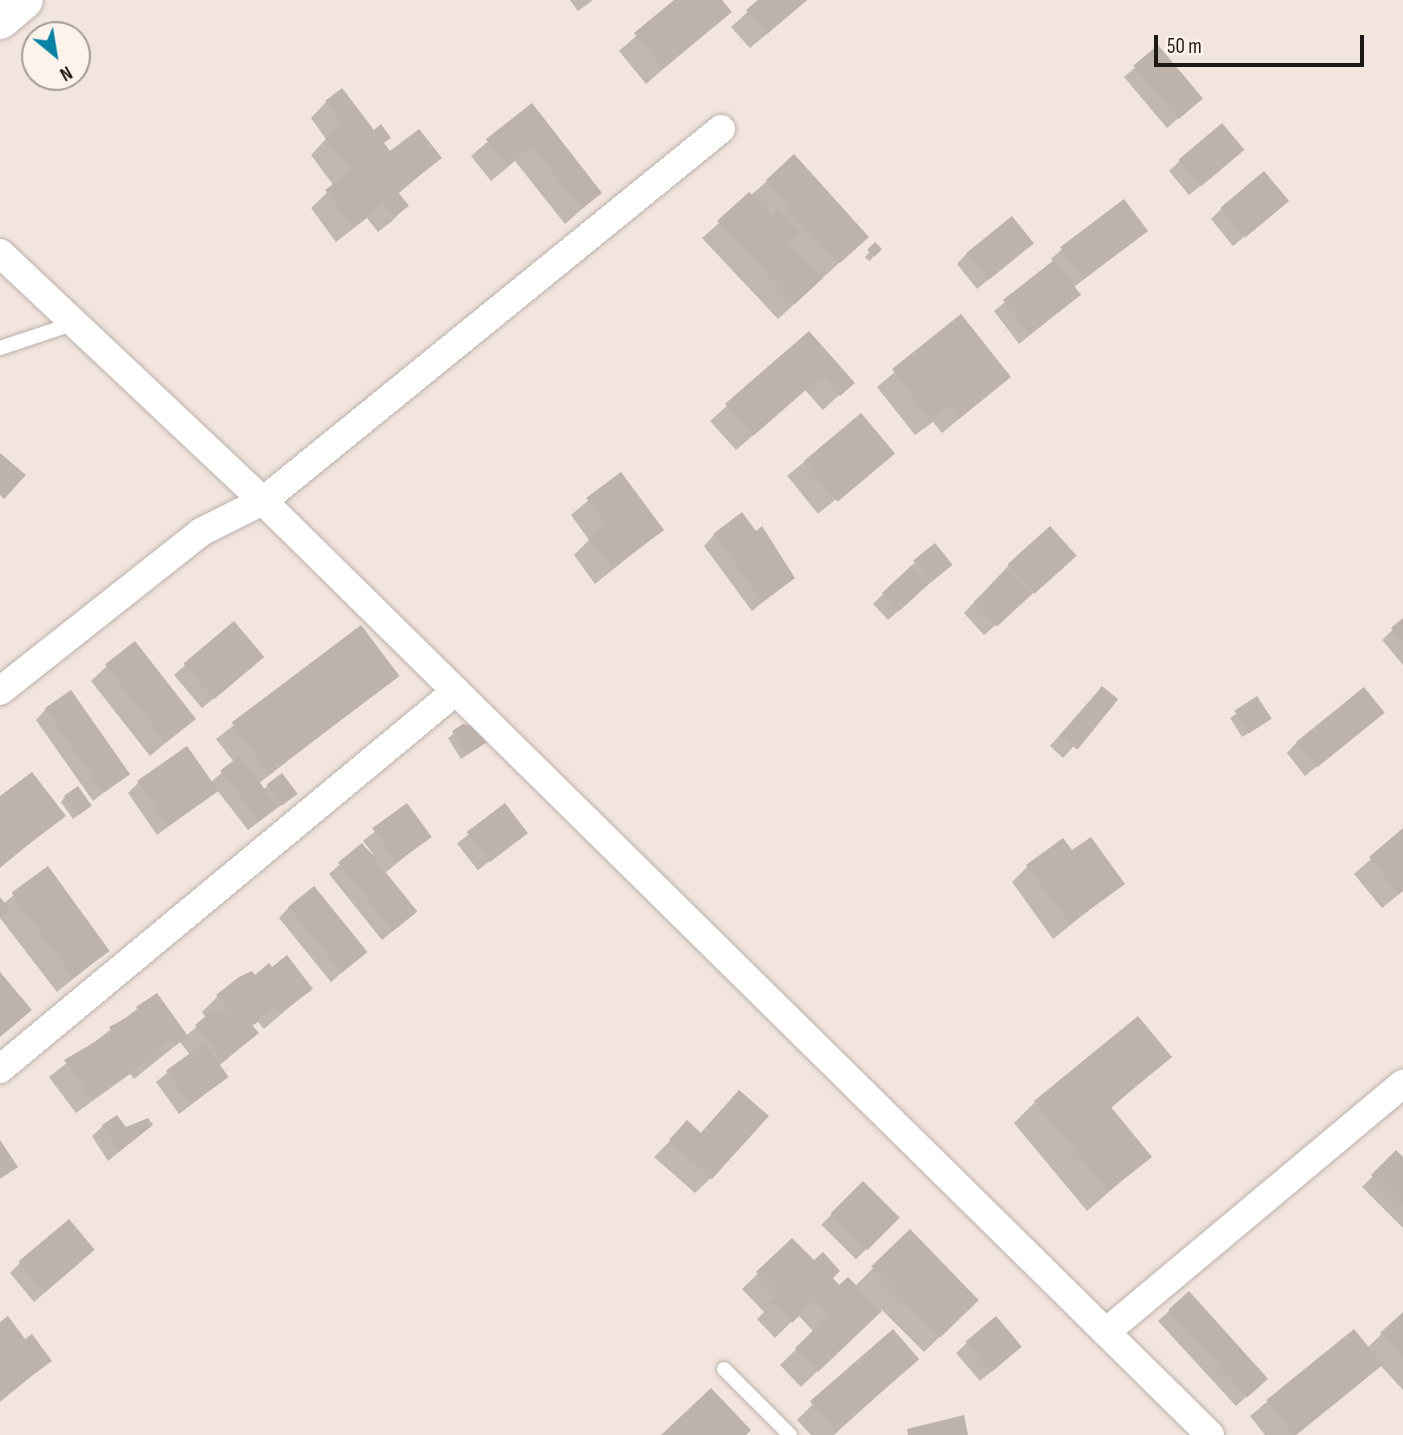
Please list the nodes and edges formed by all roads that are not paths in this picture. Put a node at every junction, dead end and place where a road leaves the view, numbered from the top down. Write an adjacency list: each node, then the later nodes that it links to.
1 (24, 0): 2 (street)
2 (0, 20)
3 (721, 128): 7 (street)
4 (0, 253): 5 (street)
5 (76, 323): 6 (lane); 7 (street)
6 (0, 348)
7 (263, 501): 8 (street); 9 (street)
8 (0, 691)
9 (456, 691): 10 (street); 12 (street)
10 (0, 1069)
11 (1403, 1084): 12 (street)
12 (1106, 1332): 14 (street)
13 (724, 1369): 15 (lane)
14 (1198, 1431)
15 (790, 1435)

